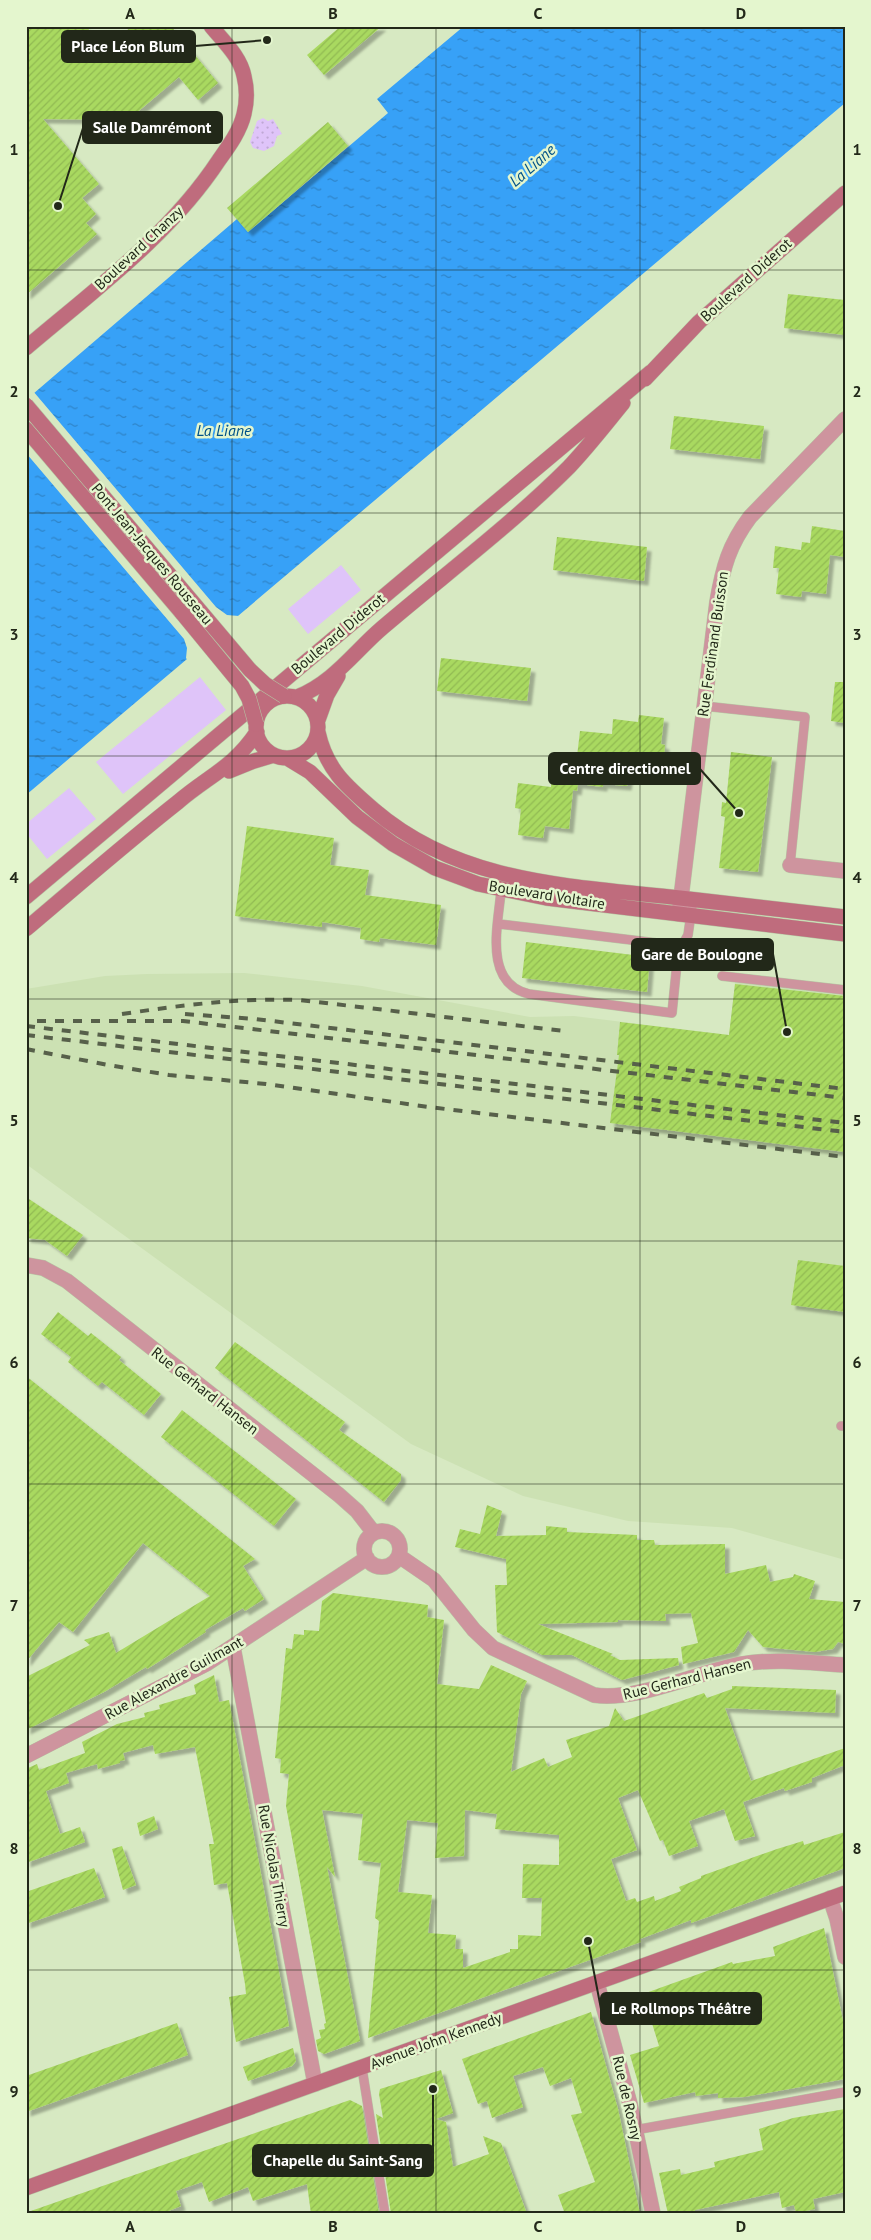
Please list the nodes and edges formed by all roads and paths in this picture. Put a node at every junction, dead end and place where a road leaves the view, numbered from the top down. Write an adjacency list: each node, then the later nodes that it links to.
1 (211, 26): 3 (street, Boulevard Chanzy)
2 (845, 193): 4 (street, Boulevard Diderot)
3 (26, 348)
4 (651, 372): 8 (street, Boulevard Diderot); 18 (street, Boulevard Diderot)
5 (26, 405): 9 (street, Pont Jean-Jacques Rousseau, bridge)
6 (845, 419): 10 (street, Rue Ferdinand Buisson)
7 (26, 429): 12 (street, Pont Jean-Jacques Rousseau, bridge)
8 (346, 664): 9 (street, Boulevard Diderot); 11 (street, Boulevard Diderot)
9 (290, 696): 11 (street); 12 (street)
10 (704, 706): 15 (lane); 19 (street, Rue Ferdinand Buisson)
11 (318, 726): 13 (street); 19 (street, Boulevard Voltaire)
12 (256, 728): 13 (street); 14 (street)
13 (281, 757): 14 (street); 17 (street, Boulevard Voltaire)
14 (211, 779): 22 (street)
15 (790, 865): 16 (street)
16 (845, 871)
17 (501, 891): 19 (street, Boulevard Voltaire); 21 (lane)
18 (26, 897)
19 (686, 907): 20 (street, Boulevard Voltaire); 23 (street, Boulevard Voltaire); 24 (lane)
20 (845, 918)
21 (499, 924): 24 (lane); 24 (lane)
22 (26, 929)
23 (845, 934)
24 (681, 946)
25 (722, 976): 26 (lane)
26 (845, 990)
27 (26, 1265): 28 (street, Rue Gerhard Hansen)
28 (374, 1532): 29 (street); 30 (street)
29 (400, 1556): 30 (street); 32 (street, Rue Gerhard Hansen)
30 (367, 1558): 31 (street, Rue Alexandre Guilmant)
31 (233, 1647): 33 (street, Rue Alexandre Guilmant); 38 (street, Rue Nicolas Thierry)
32 (845, 1666)
33 (26, 1756)
34 (838, 1896): 35 (street); 36 (street, Avenue John Kennedy)
35 (845, 1957)
36 (597, 1983): 37 (street, Avenue John Kennedy); 40 (street, Rue de Rosny)
37 (362, 2068): 38 (street, Avenue John Kennedy); 42 (lane)
38 (315, 2084): 41 (street, Avenue John Kennedy)
39 (845, 2092): 40 (lane)
40 (635, 2130): 43 (street, Rue de Rosny)
41 (26, 2188)
42 (386, 2214)
43 (653, 2214)

